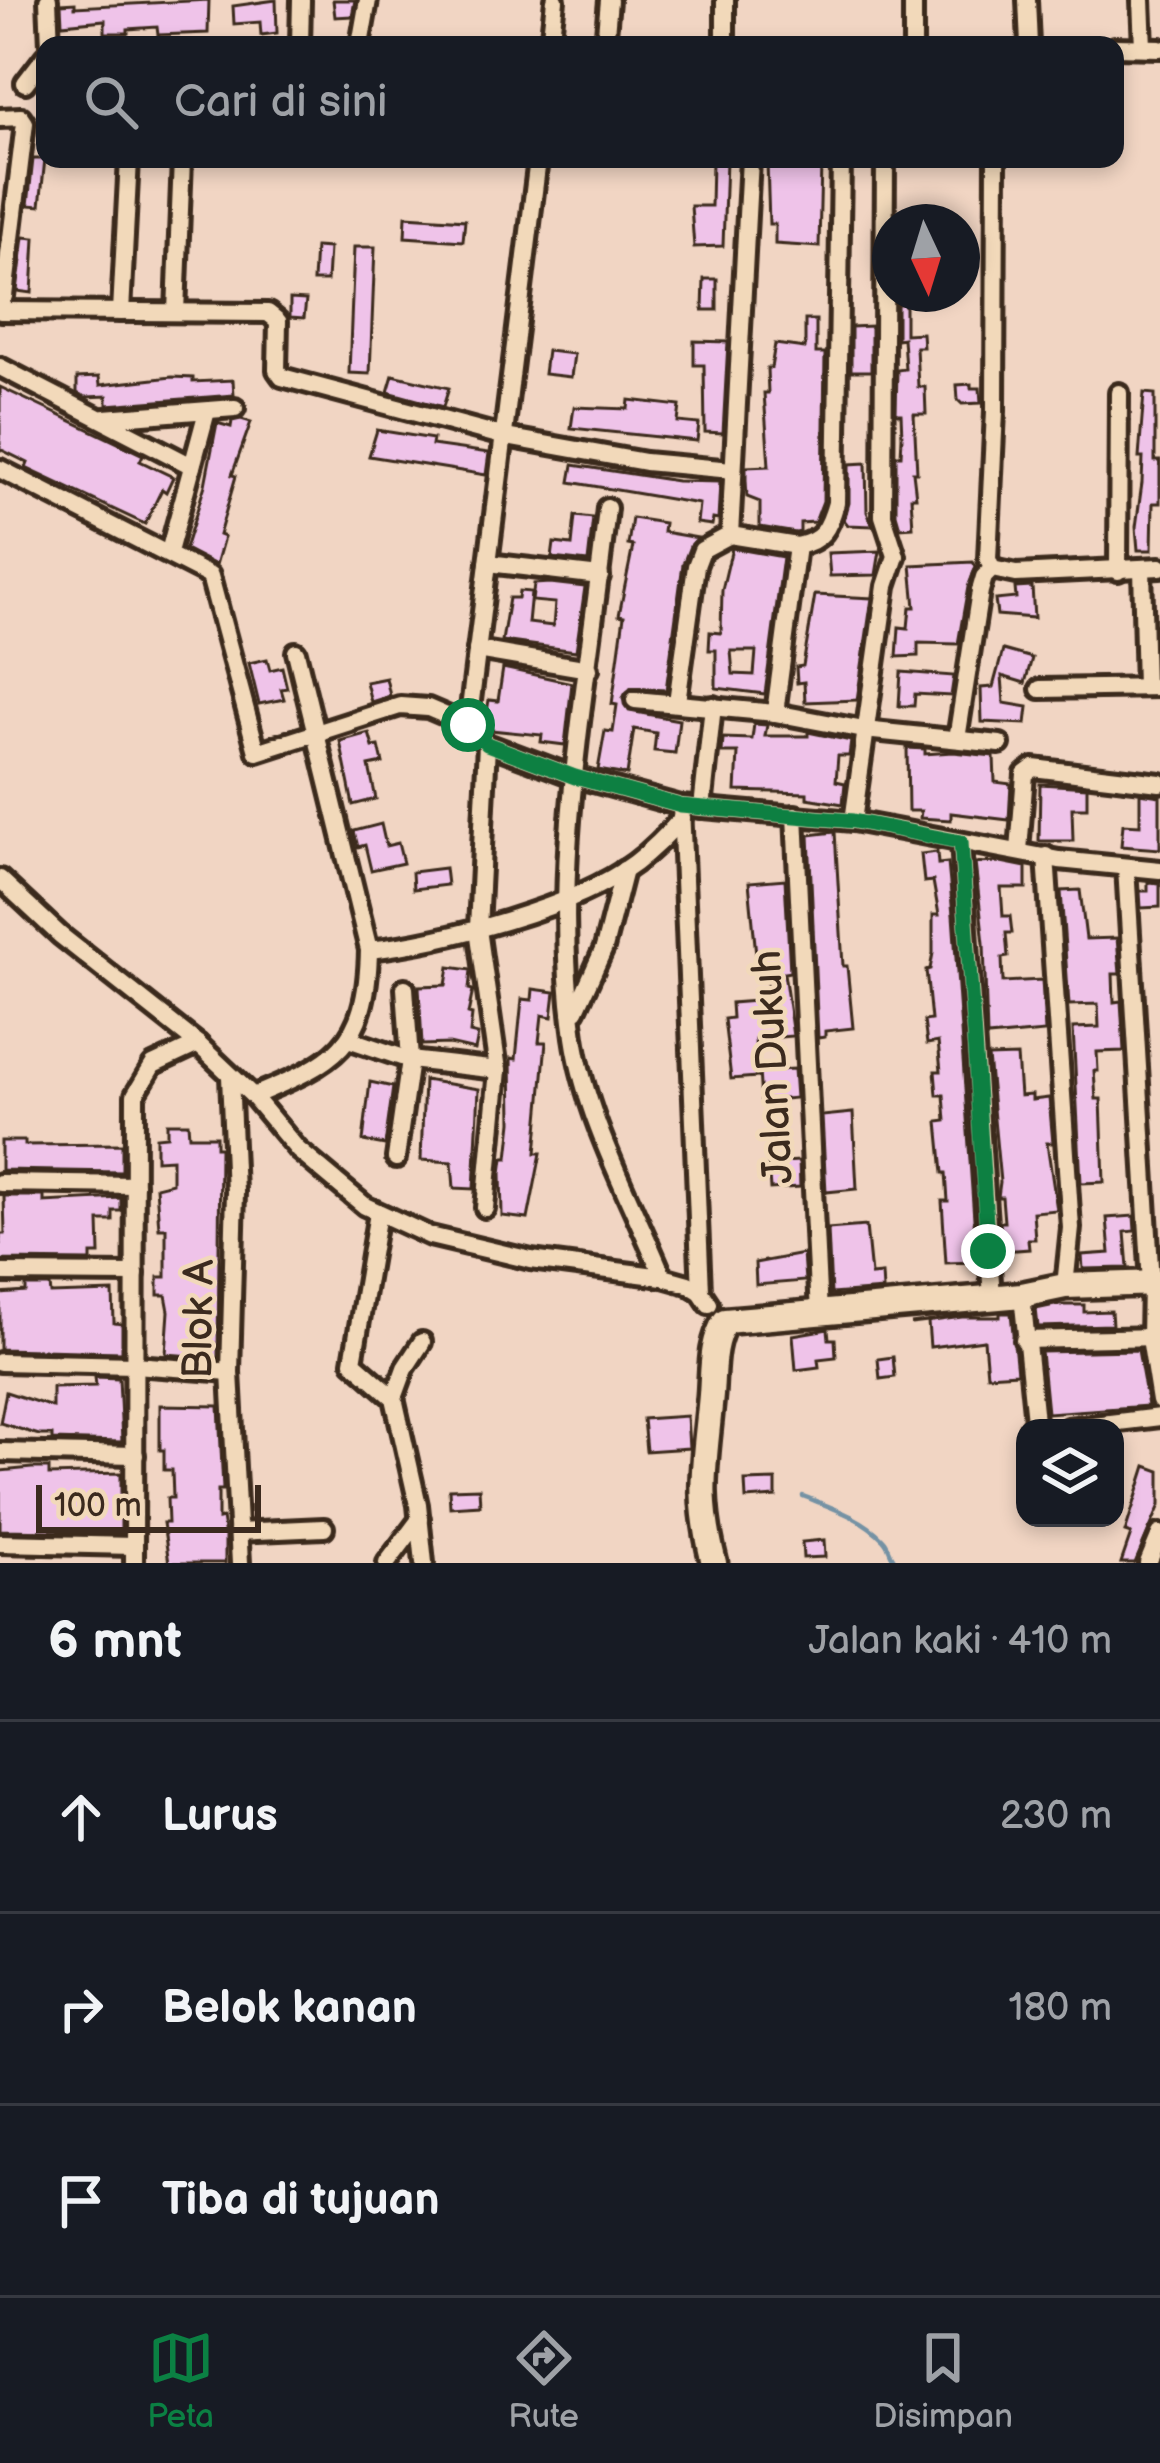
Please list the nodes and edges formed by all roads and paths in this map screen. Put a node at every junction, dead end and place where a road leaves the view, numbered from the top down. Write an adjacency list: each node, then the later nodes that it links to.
1 (48, 0): 10 (street)
2 (301, 0): 11 (street)
3 (368, 0): 12 (street)
4 (556, 0): 13 (street)
5 (609, 0): 14 (street)
6 (725, 0): 15 (street)
7 (913, 0): 16 (street)
8 (1028, 0): 17 (street)
9 (1141, 0): 18 (street)
10 (50, 36)
11 (300, 36)
12 (362, 36)
13 (551, 36)
14 (606, 36)
15 (725, 36)
16 (913, 36)
17 (1029, 36)
18 (1151, 47)
19 (0, 118): 27 (street)
20 (129, 168): 29 (street)
21 (182, 168): 30 (street)
22 (537, 168): 36 (street)
23 (749, 168): 39 (street)
24 (841, 168): 42 (street)
25 (885, 168): 59 (street)
26 (996, 168): 46 (street)
27 (8, 208): 28 (street)
28 (0, 306): 29 (street)
29 (121, 312): 30 (street)
30 (176, 312): 36 (street)
31 (0, 367): 35 (street)
32 (1119, 393): 47 (street)
33 (235, 409): 34 (street)
34 (207, 411): 35 (street); 37 (street)
35 (104, 418): 37 (street)
36 (506, 437): 39 (street); 44 (street)
37 (192, 466): 43 (street)
38 (0, 469): 43 (street)
39 (732, 470): 41 (street)
40 (607, 508): 48 (street)
41 (730, 535): 42 (street); 55 (street)
42 (797, 546): 57 (street)
43 (170, 552): 60 (street)
44 (488, 562): 48 (street); 49 (street)
45 (1151, 568): 47 (street); 52 (street)
46 (992, 569): 47 (street); 61 (street)
47 (1118, 571)
48 (600, 576): 51 (street)
49 (476, 650): 51 (street); 58 (street)
50 (296, 652): 60 (street)
51 (589, 669): 64 (street)
52 (1152, 687): 53 (street)
53 (1040, 689)
54 (635, 700): 55 (street)
55 (677, 702): 56 (street)
56 (712, 706): 57 (street); 66 (street)
57 (776, 713): 59 (street)
58 (468, 725): 60 (street); 62 (street)
59 (864, 730): 61 (street); 69 (street)
60 (316, 734): 79 (street)
61 (957, 739): 63 (street)
62 (487, 744): 64 (street); 78 (street)
63 (1000, 744)
64 (575, 777): 67 (street); 77 (street)
65 (1160, 783): 71 (street)
66 (702, 808): 67 (street); 68 (street)
67 (682, 812): 74 (street); 96 (street)
68 (795, 815): 69 (street); 101 (street, Jalan Dukuh)
69 (853, 821): 70 (street)
70 (961, 842): 71 (street); 100 (street)
71 (1018, 851): 72 (street)
72 (1046, 856): 73 (street); 98 (street)
73 (1126, 867): 75 (street); 89 (street)
74 (624, 870): 77 (street); 81 (street)
75 (1160, 870)
76 (0, 879): 83 (street)
77 (567, 896): 78 (street); 81 (street)
78 (478, 929): 79 (street); 85 (street)
79 (369, 950): 82 (street)
80 (405, 988): 84 (street)
81 (573, 1015): 96 (street)
82 (348, 1040): 84 (street); 87 (street)
83 (198, 1044): 86 (street); 91 (street)
84 (410, 1060): 85 (street); 88 (street)
85 (498, 1070): 92 (street)
86 (230, 1076): 87 (street); 107 (street, Blok A)
87 (253, 1096): 93 (street)
88 (396, 1158)
89 (1152, 1166): 97 (street)
90 (0, 1183): 91 (street)
91 (135, 1185): 95 (street)
92 (485, 1208)
93 (378, 1213): 96 (street); 108 (street)
94 (0, 1274): 95 (street)
95 (135, 1274): 106 (street)
96 (663, 1276)
97 (1155, 1283): 98 (street); 102 (street)
98 (1065, 1286): 99 (street)
99 (1022, 1295): 100 (street); 103 (street)
100 (992, 1297): 101 (street)
101 (820, 1314): 124 (street)
102 (1155, 1337): 103 (street); 109 (street)
103 (1024, 1340): 111 (street)
104 (422, 1342): 108 (street)
105 (0, 1362): 106 (street)
106 (135, 1365): 107 (street); 114 (street)
107 (230, 1372): 117 (street, Blok A)
108 (394, 1398): 115 (street)
109 (1160, 1401)
110 (1160, 1417): 112 (street)
111 (1035, 1419)
112 (1124, 1421)
113 (0, 1452): 114 (street)
114 (135, 1455): 120 (street)
115 (420, 1519): 122 (street); 123 (street)
116 (324, 1528): 117 (street)
117 (238, 1532): 121 (street, Blok A)
118 (1160, 1534): 125 (street)
119 (0, 1543): 120 (street)
120 (134, 1554)
121 (240, 1563)
122 (387, 1563)
123 (424, 1563)
124 (714, 1563)
125 (1148, 1563)

